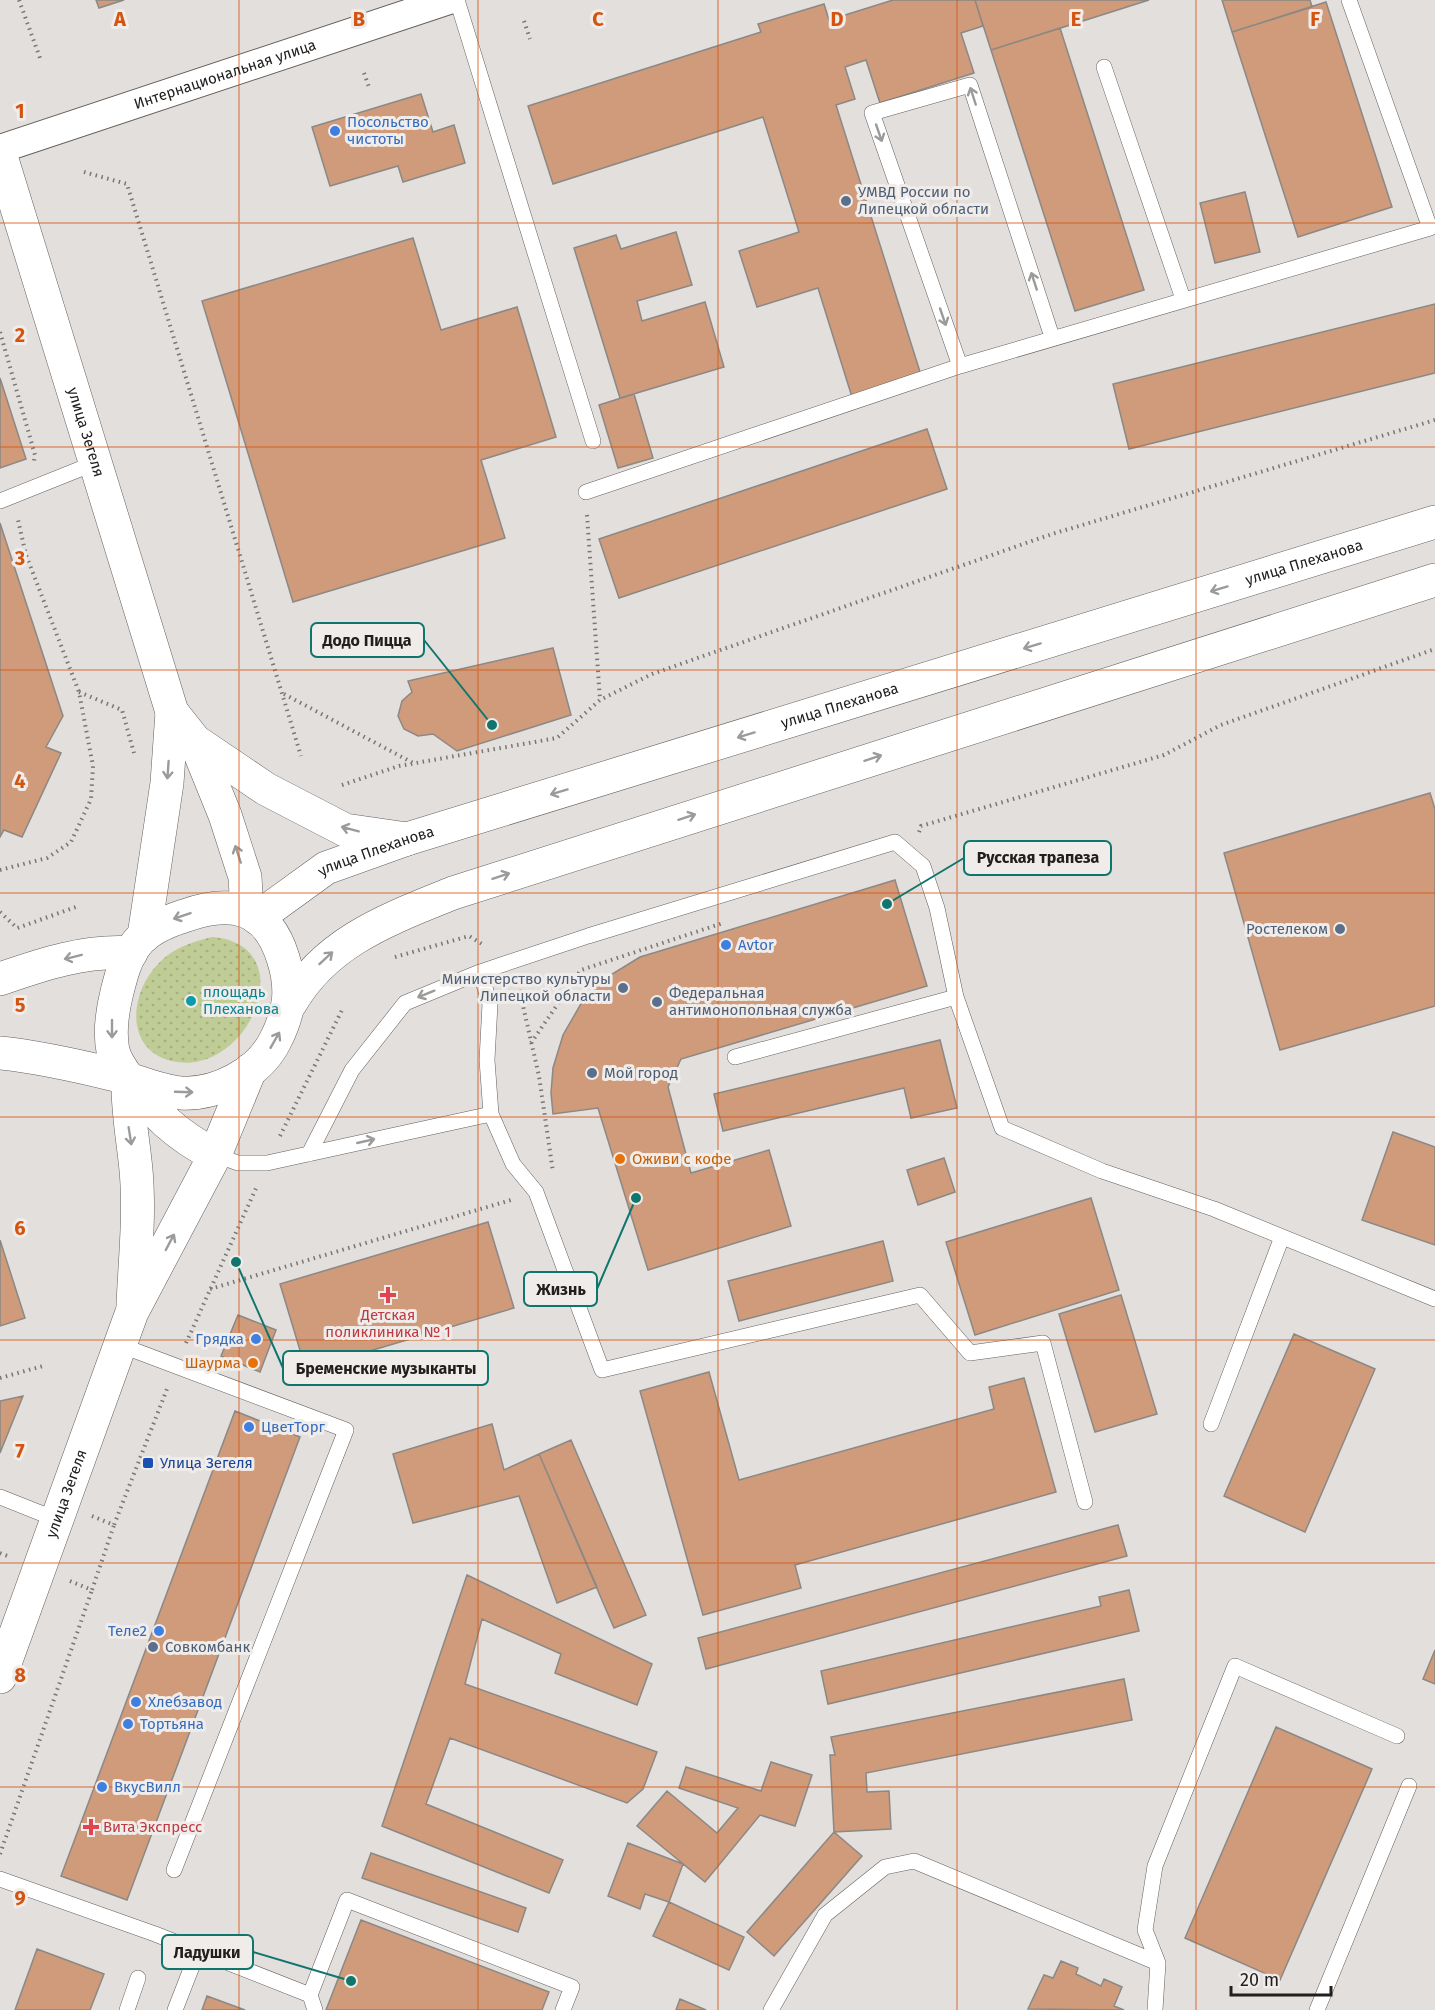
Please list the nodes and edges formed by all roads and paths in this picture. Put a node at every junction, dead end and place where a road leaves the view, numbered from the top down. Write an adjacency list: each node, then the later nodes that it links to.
1 (19, 0): 7 (path)
2 (449, 0): 11 (street, Интернациональная улица)
3 (457, 0): 18 (lane)
4 (1349, 0): 13 (lane)
5 (524, 21): 6 (path)
6 (530, 39)
7 (40, 58)
8 (1104, 67): 13 (lane)
9 (364, 73): 10 (path)
10 (369, 87)
11 (0, 151): 19 (main road, улица Зегеля)
12 (84, 172): 27 (path)
13 (1183, 299): 15 (lane)
14 (0, 332): 20 (path)
15 (1052, 337): 16 (lane); 16 (lane, one-way to 16)
16 (960, 366): 21 (lane)
17 (1435, 420): 28 (path)
18 (592, 441)
19 (95, 463): 20 (lane); 29 (main road, улица Зегеля)
20 (27, 490): 22 (lane); 26 (path)
21 (586, 492): 28 (path)
22 (0, 501)
23 (1435, 522): 35 (main road, улица Плеханова, one-way to 35)
24 (1435, 580): 48 (main road, one-way to 24)
25 (1435, 649): 36 (path)
26 (79, 692): 32 (path); 37 (path)
27 (283, 694): 31 (path); 33 (path)
28 (600, 700): 33 (path)
29 (172, 712): 30 (main road, улица Зегеля); 42 (main road, улица Зегеля, one-way to 42)
30 (195, 741): 35 (main road, улица Зегеля, one-way to 30); 40 (main road, улица Зегеля, one-way to 30)
31 (301, 756)
32 (135, 758)
33 (415, 764): 34 (path)
34 (342, 785)
35 (407, 839): 40 (main road, улица Плеханова)
36 (910, 855): 44 (lane); 47 (lane)
37 (0, 870)
38 (79, 906): 39 (path)
39 (0, 912)
40 (252, 914): 42 (main road, one-way to 42); 48 (main road)
41 (729, 922): 50 (path)
42 (137, 944): 46 (main road, one-way to 46); 54 (main road, one-way to 54)
43 (395, 957): 44 (path)
44 (514, 963): 45 (lane); 50 (path)
45 (480, 972): 55 (lane); 56 (lane, one-way to 56)
46 (0, 979)
47 (956, 997): 52 (lane); 60 (lane)
48 (290, 1004): 53 (main road, one-way to 48)
49 (342, 1010): 58 (path)
50 (531, 1042): 59 (path)
51 (0, 1053): 54 (main road)
52 (735, 1057)
53 (250, 1070): 54 (main road, one-way to 53); 57 (main road, улица Зегеля)
54 (128, 1078): 57 (main road); 63 (main road, улица Зегеля, one-way to 63)
55 (491, 1113): 56 (lane, one-way to 55); 59 (lane)
56 (309, 1154): 58 (lane)
57 (215, 1155): 58 (lane); 63 (main road, улица Зегеля, one-way to 57)
58 (267, 1163): 61 (path)
59 (536, 1192): 61 (path); 70 (lane)
60 (1282, 1237): 62 (lane); 68 (lane)
61 (210, 1289): 66 (path)
62 (1435, 1299)
63 (132, 1312): 64 (main road, улица Зегеля)
64 (120, 1345): 66 (lane); 71 (main road, улица Зегеля)
65 (43, 1366): 67 (path)
66 (176, 1366): 71 (path); 77 (lane)
67 (0, 1378)
68 (1211, 1424)
69 (0, 1497): 71 (lane)
70 (1085, 1502)
71 (61, 1512): 73 (main road, улица Зегеля)
72 (92, 1590): 76 (path)
73 (0, 1677)
74 (1397, 1736): 80 (lane)
75 (1409, 1786): 88 (lane)
76 (0, 1854)
77 (174, 1870)
78 (0, 1879): 79 (lane)
79 (198, 1951): 82 (lane); 84 (lane)
80 (1158, 1963): 86 (lane); 87 (lane)
81 (138, 1978): 83 (lane)
82 (312, 2002): 85 (lane)
83 (127, 2010)
84 (175, 2010)
85 (563, 2010)
86 (771, 2010)
87 (1155, 2010)
88 (1317, 2010)

